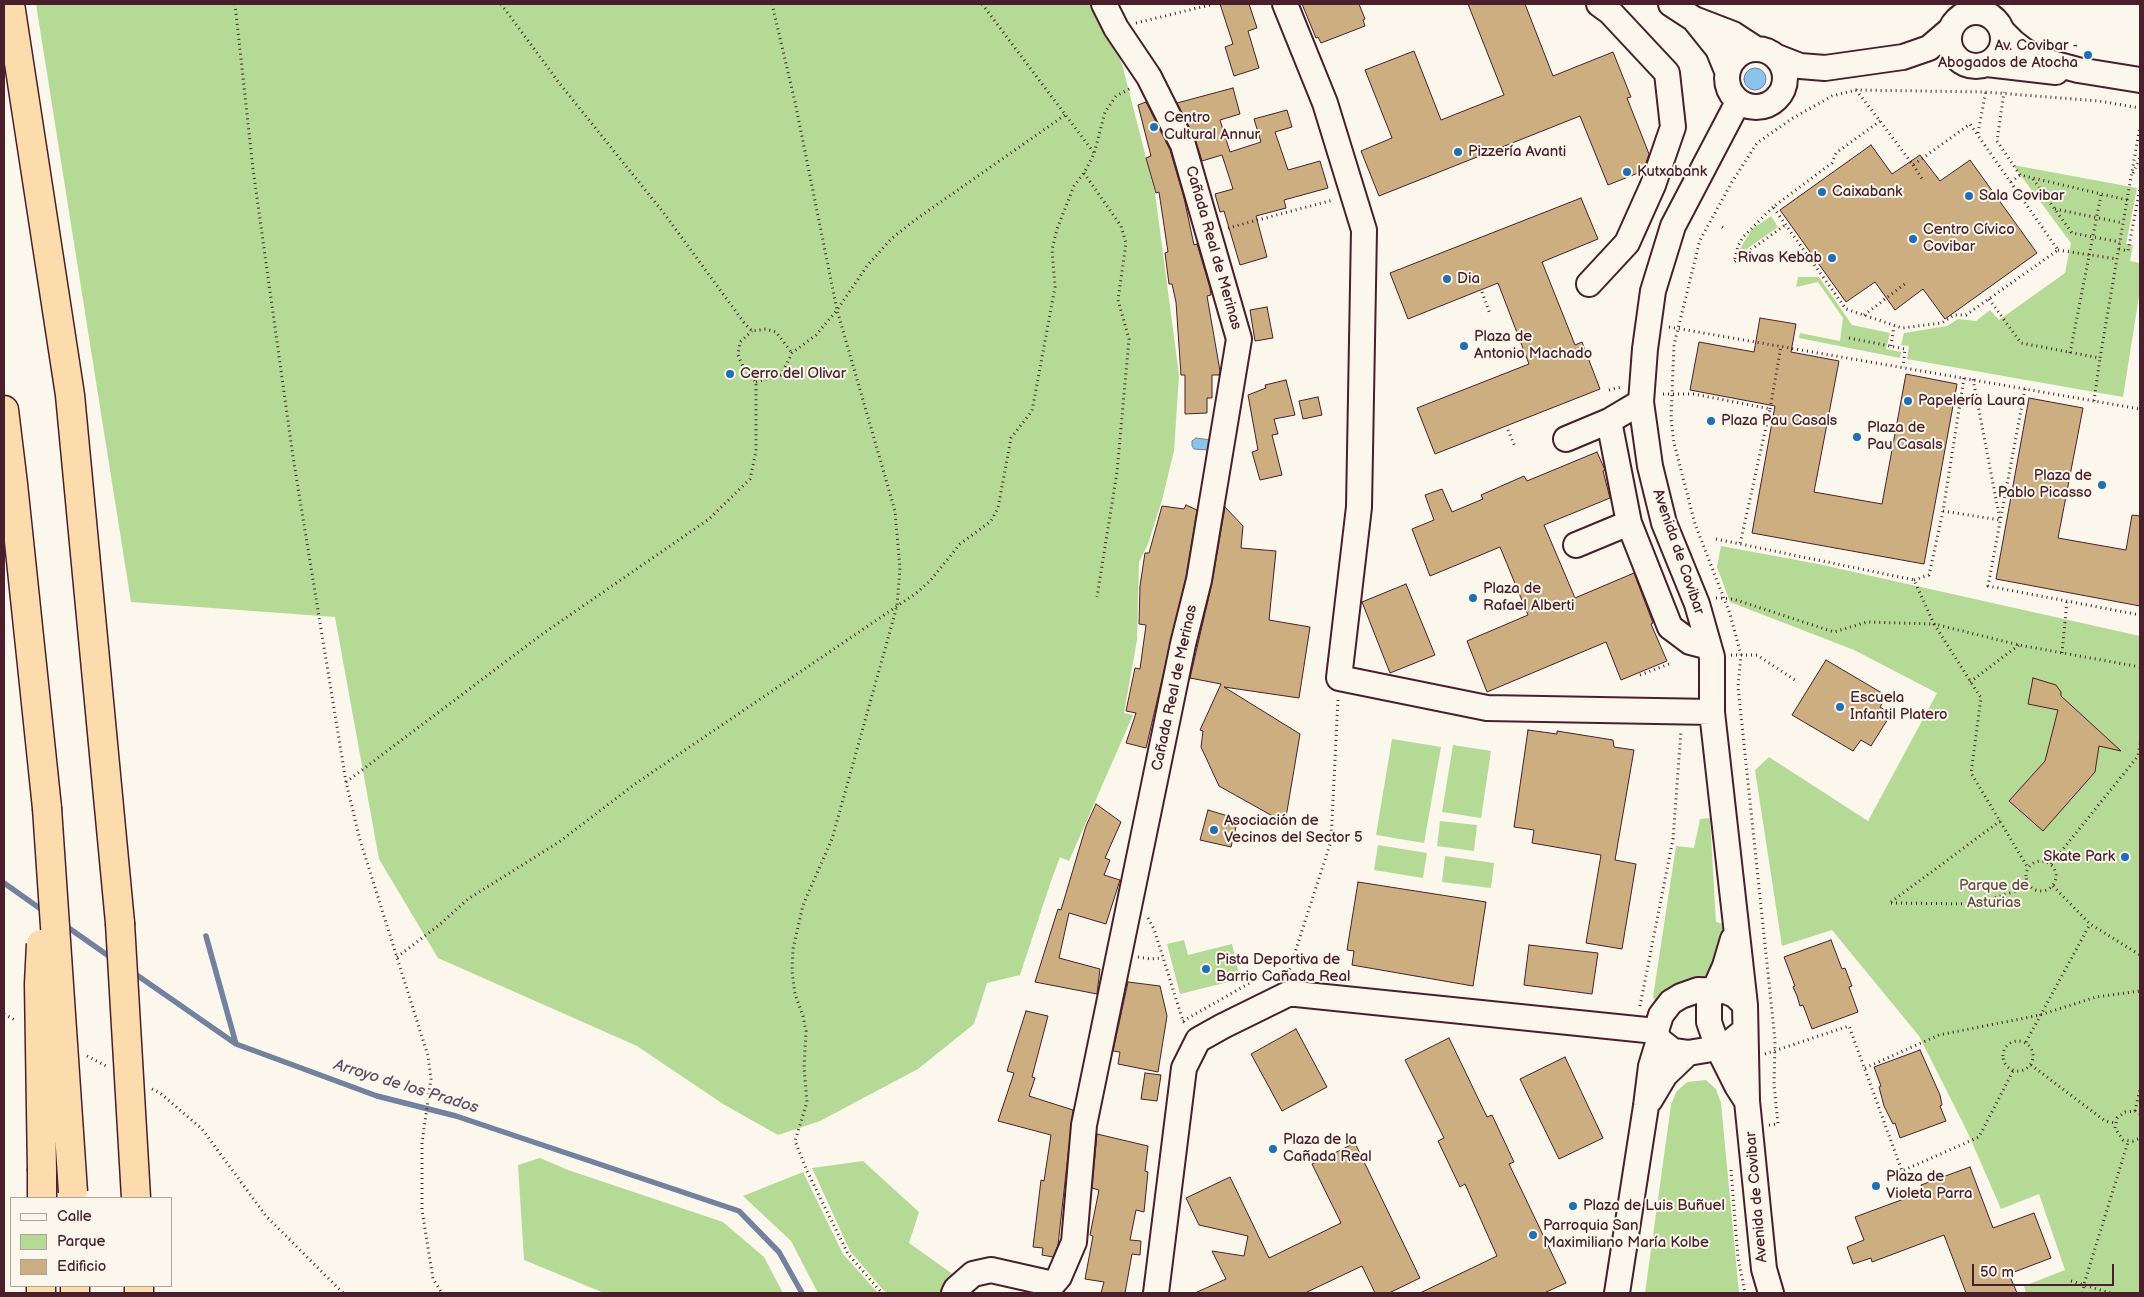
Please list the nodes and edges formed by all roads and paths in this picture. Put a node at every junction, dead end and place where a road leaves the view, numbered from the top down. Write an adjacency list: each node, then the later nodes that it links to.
1 (10, 4): 164 (highway, bridge)
2 (235, 4): 123 (path)
3 (501, 4): 72 (path)
4 (772, 4): 66 (path)
5 (982, 4): 33 (path)
6 (1104, 4): 13 (street, Cañada Real de Merinas)
7 (1214, 4): 13 (path)
8 (1285, 4): 47 (street)
9 (1599, 4): 62 (street)
10 (1671, 4): 12 (street)
11 (1977, 8): 14 (street); 15 (street)
12 (1694, 19): 16 (street); 21 (street)
13 (1116, 28): 23 (street, Cañada Real de Merinas)
14 (1950, 30): 17 (street); 18 (street)
15 (2002, 31): 20 (street); 22 (street)
16 (1767, 53): 19 (street); 21 (street); 30 (street)
17 (1903, 57): 18 (street); 19 (street)
18 (1960, 62): 22 (street)
19 (1825, 68): 30 (street)
20 (2078, 70): 22 (street); 24 (street)
21 (1727, 71): 31 (street)
22 (1987, 75): 28 (path)
23 (1148, 77): 37 (path); 55 (street, Cañada Real de Merinas)
24 (2140, 80)
25 (1855, 84): 27 (path)
26 (2004, 87): 29 (path)
27 (1856, 90): 28 (path); 34 (path); 71 (path)
28 (1985, 92): 29 (path); 36 (path)
29 (2005, 92): 32 (path); 41 (path)
30 (1780, 95): 31 (street)
31 (1738, 102): 87 (street, Avenida de Covibar)
32 (2140, 108)
33 (1066, 115): 37 (path); 66 (path)
34 (1880, 121): 39 (path); 50 (path)
35 (2140, 126): 42 (path)
36 (1978, 134): 39 (path); 45 (path)
37 (1094, 154): 40 (path)
38 (2140, 158): 42 (path)
39 (1913, 165): 44 (path)
40 (1084, 174): 103 (path); 107 (path)
41 (2020, 175): 43 (path); 45 (path)
42 (2132, 177): 49 (path)
43 (2032, 178): 48 (path); 51 (path)
44 (1923, 180)
45 (2010, 182): 59 (path)
46 (2140, 188): 58 (path)
47 (1353, 194): 55 (path); 117 (street)
48 (2101, 195): 49 (path); 52 (path)
49 (2127, 200): 53 (path)
50 (1773, 207): 54 (path); 54 (path)
51 (2055, 209): 52 (path); 56 (path)
52 (2097, 217): 53 (path); 56 (path)
53 (2123, 223): 57 (path)
54 (1785, 225): 68 (path)
55 (1208, 234): 130 (street, Cañada Real de Merinas)
56 (2094, 237): 57 (path); 60 (path)
57 (2120, 242): 58 (path)
58 (2119, 249): 61 (path)
59 (2058, 250): 60 (path); 65 (path)
60 (2091, 254): 61 (path); 77 (path)
61 (2117, 259): 78 (path)
62 (1588, 284)
63 (1905, 284): 68 (path)
64 (1482, 292): 67 (path)
65 (1989, 299): 69 (path); 77 (path)
66 (837, 310): 76 (path); 107 (path)
67 (1490, 314)
68 (1864, 315): 69 (path)
69 (1894, 326): 75 (path)
70 (1668, 327): 71 (path)
71 (1677, 328): 74 (path); 86 (path)
72 (752, 331): 76 (path); 82 (path)
73 (1849, 338): 75 (path)
74 (1781, 346): 79 (path); 89 (path)
75 (1891, 346): 79 (path)
76 (792, 353): 82 (path)
77 (2070, 353): 78 (path)
78 (2100, 358): 88 (path)
79 (1903, 367): 80 (path)
80 (1964, 378): 81 (path); 96 (path)
81 (1973, 379): 84 (path); 97 (path)
82 (756, 382): 123 (path)
83 (1620, 387): 85 (path)
84 (2025, 388): 88 (path); 97 (path)
85 (1609, 390)
86 (1672, 393): 87 (path); 89 (path); 105 (path)
87 (1652, 398): 92 (street); 111 (street, Avenida de Covibar)
88 (2094, 401): 90 (path)
89 (1770, 409): 100 (path)
90 (2140, 409)
91 (4, 410): 124 (highway)
92 (1609, 421): 94 (street); 98 (street)
93 (1508, 430): 95 (path)
94 (1566, 439)
95 (1516, 447)
96 (1943, 510): 97 (path); 102 (path)
97 (2000, 520): 106 (path)
98 (1630, 523): 101 (street); 111 (street)
99 (1716, 539): 100 (path)
100 (1740, 544): 102 (path)
101 (1576, 545)
102 (1914, 580): 109 (path)
103 (1097, 597)
104 (1716, 598): 105 (path)
105 (1724, 598): 109 (path); 113 (path)
106 (2066, 601): 108 (path); 112 (path)
107 (897, 606): 134 (path); 170 (path)
108 (2140, 615)
109 (1934, 624): 110 (path); 119 (path)
110 (2019, 645): 112 (path); 119 (path)
111 (1719, 651): 113 (path); 120 (street, Avenida de Covibar)
112 (2062, 653): 115 (path)
113 (1741, 655): 118 (path); 146 (path)
114 (1669, 664): 116 (path)
115 (2140, 667)
116 (1640, 675)
117 (1339, 678): 120 (street); 140 (path)
118 (1798, 682)
119 (1970, 682): 125 (path)
120 (1712, 712): 132 (street, Avenida de Covibar)
121 (1680, 728): 138 (path)
122 (2140, 744): 126 (path)
123 (346, 782): 134 (path)
124 (47, 808): 162 (highway, bridge); 163 (highway, bridge)
125 (2000, 821): 127 (path); 128 (path)
126 (2051, 864): 127 (path); 129 (path)
127 (2028, 868): 128 (path)
128 (2028, 883): 129 (path)
129 (2053, 886): 131 (path)
130 (1133, 889): 140 (path); 167 (street, Cañada Real de Merinas)
131 (2090, 924): 133 (path); 139 (path)
132 (1736, 931): 135 (street, Avenida de Covibar); 137 (street, Avenida de Covibar)
133 (2140, 955)
134 (397, 957): 169 (path)
135 (1714, 990): 137 (street); 142 (street); 145 (street, Avenida de Covibar)
136 (2140, 991): 139 (path)
137 (1745, 1005): 141 (street, Avenida de Covibar)
138 (1639, 1014)
139 (2040, 1015): 144 (path); 150 (path)
140 (1183, 1021): 143 (path)
141 (1745, 1030): 145 (street); 153 (street, Avenida de Covibar)
142 (1657, 1036): 143 (street); 147 (street); 154 (street)
143 (1198, 1040): 172 (street)
144 (2026, 1042): 149 (path); 151 (path)
145 (1718, 1048): 147 (street); 153 (street, Avenida de Covibar)
146 (1775, 1051): 148 (path); 150 (path); 158 (path)
147 (1688, 1053): 154 (street)
148 (1762, 1055)
149 (2031, 1065): 151 (path); 157 (path)
150 (1865, 1068): 151 (path)
151 (2014, 1071)
152 (2140, 1089): 155 (path)
153 (1748, 1101): 174 (street, Avenida de Covibar)
154 (1646, 1106): 173 (street)
155 (2135, 1111): 156 (path); 157 (path)
156 (2140, 1114)
157 (2115, 1123): 161 (path)
158 (1763, 1126)
159 (202, 1130): 168 (path)
160 (2140, 1138): 161 (path)
161 (2128, 1142): 166 (path)
162 (73, 1195)
163 (42, 1197)
164 (136, 1197)
165 (2072, 1281): 166 (path)
166 (2084, 1284): 175 (path); 176 (path)
167 (1056, 1290): 171 (street, Cañada Real de Merinas)
168 (343, 1293)
169 (442, 1293)
170 (882, 1293)
171 (954, 1293)
172 (1156, 1293)
173 (1617, 1293)
174 (1771, 1293)
175 (2083, 1293)
176 (2110, 1293)

